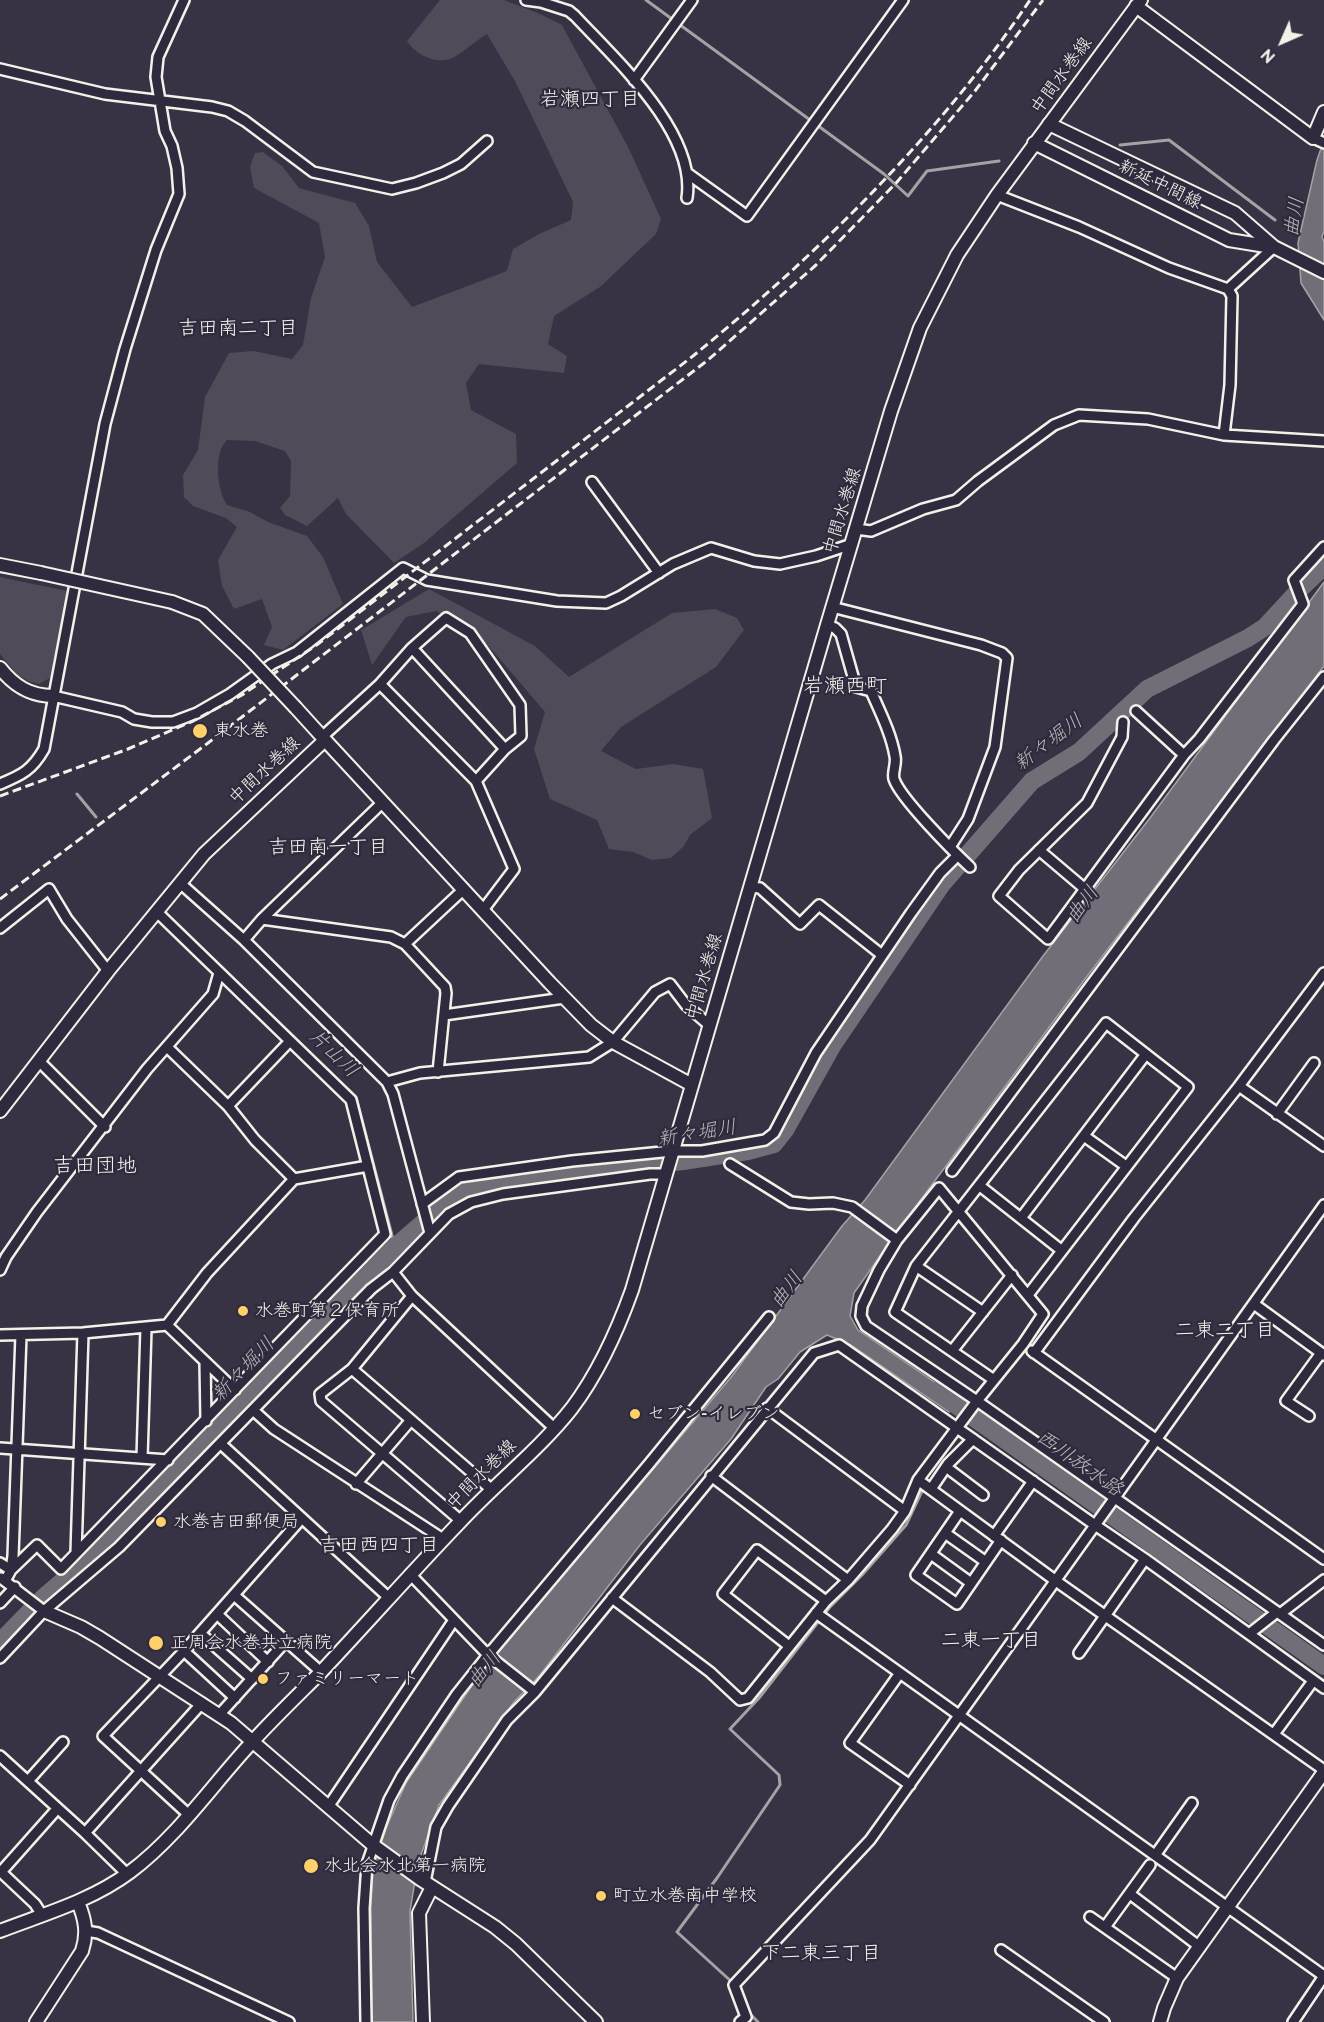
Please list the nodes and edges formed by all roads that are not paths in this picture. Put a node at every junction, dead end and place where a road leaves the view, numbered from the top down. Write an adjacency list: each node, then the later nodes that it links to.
1 (184, 0): 9 (street)
2 (526, 0): 5 (street)
3 (692, 0): 8 (street)
4 (903, 0): 15 (street)
5 (542, 1): 8 (street)
6 (1138, 3): 11 (main road, 中間水巻線); 13 (main road)
7 (0, 69): 9 (street)
8 (634, 80): 15 (street)
9 (159, 101): 12 (street); 35 (street)
10 (1324, 112): 13 (main road)
11 (1049, 124): 14 (main road, 中間水巻線); 18 (main road, 新延中間線)
12 (487, 141)
13 (1319, 141)
14 (1034, 143): 16 (main road, 中間水巻線); 18 (main road, 新延中間線)
15 (687, 173): 17 (street)
16 (997, 195): 20 (street); 24 (main road, 中間水巻線)
17 (687, 198)
18 (1274, 247): 19 (main road, 新延中間線); 20 (street)
19 (1324, 272)
20 (1228, 289): 21 (street)
21 (1224, 435): 22 (street); 24 (street)
22 (1324, 441)
23 (592, 482): 28 (street)
24 (856, 530): 25 (main road, 中間水巻線)
25 (852, 544): 28 (street); 29 (main road, 中間水巻線)
26 (1324, 546): 40 (street)
27 (0, 565): 38 (main road, bridge)
28 (659, 573): 35 (street)
29 (832, 607): 30 (main road, 中間水巻線); 44 (street)
30 (826, 625): 44 (street); 49 (main road, 中間水巻線)
31 (412, 648): 34 (street); 39 (street); 39 (street)
32 (0, 668): 35 (main road)
33 (1324, 677): 85 (street)
34 (380, 684): 38 (street); 41 (street)
35 (53, 696): 42 (street)
36 (1136, 711): 40 (street)
37 (1123, 722): 45 (street)
38 (324, 738): 43 (main road, 中間水巻線); 48 (main road, 中間水巻線)
39 (505, 749): 41 (street)
40 (1185, 755): 51 (street)
41 (476, 782): 52 (street)
42 (0, 784)
43 (383, 802): 50 (main road, 中間水巻線); 54 (street)
44 (950, 847): 46 (street)
45 (1039, 850): 51 (street); 51 (street)
46 (957, 856): 47 (street); 58 (street)
47 (970, 867)
48 (180, 883): 53 (main road, 中間水巻線); 56 (street)
49 (750, 887): 58 (street); 64 (main road, 中間水巻線)
50 (464, 889): 52 (main road, 中間水巻線); 57 (street)
51 (1085, 890)
52 (483, 910): 62 (main road, 中間水巻線)
53 (157, 912): 59 (main road, 中間水巻線); 60 (street)
54 (262, 919): 56 (street); 57 (street)
55 (0, 928): 59 (street)
56 (244, 939): 72 (street)
57 (405, 944): 63 (street)
58 (882, 955): 81 (street)
59 (108, 971): 69 (main road, 中間水巻線)
60 (219, 973): 65 (street); 67 (street)
61 (1324, 973): 74 (street)
62 (564, 998): 63 (street); 66 (main road, 中間水巻線)
63 (444, 1015): 71 (street)
64 (709, 1025): 66 (street); 73 (main road, 中間水巻線)
65 (290, 1041): 75 (street); 83 (street)
66 (613, 1042): 71 (street); 73 (main road, 中間水巻線)
67 (166, 1047): 75 (street); 78 (street)
68 (1146, 1054): 79 (street); 84 (street); 88 (street)
69 (39, 1061): 76 (main road, 中間水巻線); 78 (street)
70 (1314, 1063): 77 (street)
71 (438, 1072): 72 (street)
72 (387, 1082): 89 (street)
73 (692, 1085): 81 (main road, 中間水巻線)
74 (1239, 1086): 77 (street); 112 (street)
75 (228, 1106): 87 (street)
76 (0, 1111)
77 (1277, 1114): 80 (street)
78 (105, 1127): 97 (street)
79 (1084, 1136): 84 (street); 92 (street)
80 (1324, 1146)
81 (672, 1151): 86 (main road, 中間水巻線); 89 (street)
82 (730, 1164): 94 (street)
83 (368, 1166): 87 (street); 117 (street)
84 (1126, 1166): 95 (street)
85 (952, 1171)
86 (665, 1174): 93 (street); 125 (main road, 中間水巻線)
87 (294, 1179): 105 (street)
88 (980, 1186): 91 (street); 92 (street)
89 (422, 1203): 93 (street)
90 (1324, 1205): 102 (street)
91 (960, 1210): 94 (street); 96 (street); 99 (street)
92 (1021, 1218): 95 (street)
93 (430, 1233): 98 (street)
94 (897, 1240): 118 (street)
95 (1061, 1250): 100 (street)
96 (916, 1266): 103 (street); 111 (street)
97 (0, 1270)
98 (393, 1272): 101 (street); 120 (street)
99 (1012, 1275): 100 (street); 103 (street)
100 (1028, 1295): 110 (street)
101 (412, 1296): 115 (street); 125 (street)
102 (1254, 1304): 113 (street); 127 (street)
103 (983, 1312): 111 (street)
104 (769, 1317): 184 (street)
105 (167, 1325): 106 (street); 114 (street)
106 (146, 1328): 107 (street); 133 (street)
107 (83, 1334): 109 (street); 132 (street)
108 (0, 1335): 109 (street)
109 (21, 1335): 130 (street)
110 (1023, 1344): 112 (street); 116 (street)
111 (952, 1351): 116 (street)
112 (1035, 1353): 127 (street)
113 (1322, 1354): 121 (street)
114 (205, 1362): 117 (street); 123 (street)
115 (352, 1369): 122 (street); 131 (street)
116 (994, 1380): 118 (street)
117 (235, 1390): 123 (street)
118 (976, 1403): 124 (street); 143 (street)
119 (767, 1408): 124 (street); 136 (street); 144 (street)
120 (253, 1410): 128 (street); 139 (street)
121 (1309, 1416)
122 (411, 1420): 131 (street); 141 (street)
123 (206, 1421): 134 (street)
124 (960, 1424): 126 (street); 137 (street)
125 (554, 1428): 141 (main road, 中間水巻線)
126 (973, 1439): 135 (street); 138 (street)
127 (1156, 1440): 143 (street); 155 (street)
128 (221, 1444): 146 (street); 171 (street)
129 (0, 1448): 130 (street)
130 (17, 1450): 132 (street); 158 (street)
131 (382, 1453): 139 (street); 147 (street)
132 (78, 1454): 133 (street); 152 (street)
133 (141, 1458): 134 (street)
134 (168, 1460): 152 (street)
135 (946, 1467): 140 (street); 142 (street)
136 (711, 1476): 161 (street); 168 (street)
137 (918, 1480): 140 (street); 144 (street)
138 (1033, 1481): 148 (street); 150 (street)
139 (356, 1484): 151 (street)
140 (931, 1489): 145 (street)
141 (492, 1490): 147 (main road, 中間水巻線)
142 (983, 1495)
143 (1114, 1501): 148 (street); 173 (street)
144 (905, 1510): 161 (street)
145 (960, 1511): 149 (street); 150 (street)
146 (302, 1518): 166 (street); 167 (street)
147 (461, 1521): 151 (main road, 中間水巻線)
148 (1097, 1523): 154 (street); 163 (street)
149 (945, 1533): 153 (street); 156 (street)
150 (998, 1538): 156 (street); 163 (street)
151 (443, 1539): 159 (main road, 中間水巻線)
152 (76, 1553): 158 (street)
153 (931, 1554): 164 (street); 164 (street)
154 (1146, 1559): 175 (street); 178 (street)
155 (1324, 1559)
156 (986, 1562): 164 (street)
157 (0, 1563): 158 (street)
158 (11, 1570): 160 (street)
159 (410, 1574): 167 (main road, 中間水巻線); 176 (street)
160 (3, 1580): 165 (street)
161 (848, 1580): 169 (street)
162 (1324, 1580): 173 (street)
163 (1056, 1581): 175 (street); 197 (street)
164 (971, 1583)
165 (15, 1587): 170 (street); 171 (street)
166 (234, 1595): 174 (street); 179 (street)
167 (388, 1597): 187 (main road, 中間水巻線)
168 (612, 1598): 181 (street); 193 (street)
169 (826, 1601): 172 (street); 181 (street)
170 (0, 1603)
171 (44, 1611): 185 (street); 189 (main road)
172 (816, 1613): 181 (street); 188 (street)
173 (1279, 1613): 178 (street); 180 (street)
174 (217, 1614): 177 (street); 186 (street)
175 (1105, 1616): 183 (street); 198 (street)
176 (454, 1620): 184 (street); 207 (street)
177 (200, 1633): 182 (street); 190 (street)
178 (1249, 1634): 191 (street)
179 (286, 1641): 186 (street); 187 (street)
180 (1324, 1645)
181 (789, 1646)
182 (184, 1651): 189 (street); 194 (street)
183 (1079, 1653)
184 (490, 1657): 193 (street); 211 (street)
185 (0, 1658)
186 (268, 1662): 190 (street)
187 (321, 1672): 200 (main road, 中間水巻線)
188 (900, 1673): 197 (street); 205 (street)
189 (159, 1675): 195 (main road); 202 (street)
190 (252, 1679): 194 (street)
191 (1313, 1681): 192 (street); 198 (street)
192 (1324, 1688)
193 (532, 1690): 216 (street)
194 (235, 1698): 196 (street)
195 (202, 1703): 196 (main road); 202 (street)
196 (219, 1715): 200 (main road)
197 (959, 1716): 205 (street); 212 (street)
198 (1274, 1734): 203 (street)
199 (63, 1742): 204 (street)
200 (252, 1742): 207 (main road); 209 (main road, 中間水巻線)
201 (0, 1756): 204 (street)
202 (141, 1770): 209 (street); 210 (street)
203 (1324, 1771): 219 (main road)
204 (28, 1781): 208 (street)
205 (910, 1785): 234 (street)
206 (1192, 1803): 212 (street)
207 (328, 1807): 211 (main road)
208 (57, 1809): 210 (street); 214 (street)
209 (189, 1815): 215 (main road, 中間水巻線)
210 (85, 1833): 215 (street)
211 (375, 1847): 216 (main road); 231 (street)
212 (1156, 1854): 219 (street)
213 (1150, 1865): 217 (street)
214 (1, 1872): 220 (street)
215 (127, 1874): 218 (main road, 中間水巻線)
216 (426, 1882): 232 (main road); 233 (main road)
217 (1130, 1894): 222 (street); 225 (street)
218 (78, 1902): 220 (main road, 中間水巻線); 224 (main road)
219 (1229, 1906): 225 (main road); 227 (street)
220 (42, 1915): 223 (main road, 中間水巻線)
221 (1090, 1917): 222 (street)
222 (1105, 1927): 228 (street)
223 (0, 1931)
224 (86, 1931): 229 (street); 230 (main road)
225 (1200, 1947): 228 (main road)
226 (1001, 1950): 235 (street)
227 (1324, 1976): 237 (street)
228 (1177, 1978): 236 (main road)
229 (285, 2021)
230 (36, 2022)
231 (366, 2022)
232 (423, 2022)
233 (596, 2022)
234 (740, 2022)
235 (1104, 2022)
236 (1161, 2022)
237 (1293, 2022)

